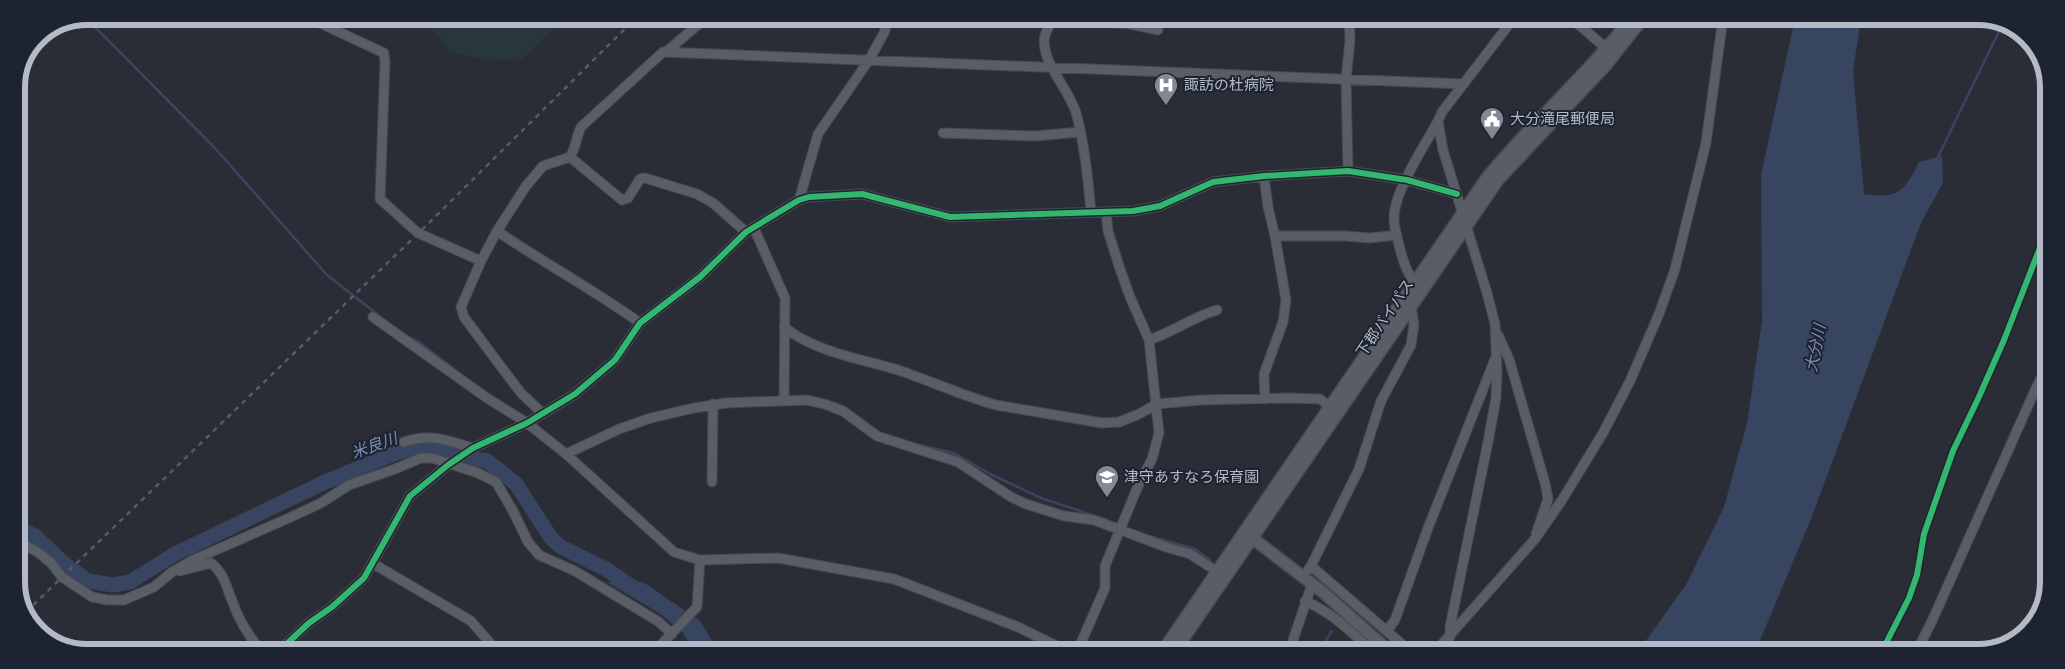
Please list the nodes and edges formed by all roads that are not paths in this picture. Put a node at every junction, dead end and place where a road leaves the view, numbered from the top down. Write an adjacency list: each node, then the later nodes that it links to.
1 (326, 25): 36 (street)
2 (698, 25): 14 (street)
3 (886, 25): 15 (street)
4 (1050, 25): 16 (street)
5 (1135, 25): 12 (street)
6 (1349, 25): 17 (street)
7 (1509, 25): 18 (street)
8 (1579, 25): 13 (street)
9 (1626, 25): 13 (street)
10 (1637, 25): 31 (street, 下郡バイパス)
11 (1723, 25): 61 (street)
12 (1158, 30)
13 (1607, 49): 30 (street)
14 (666, 52): 15 (street); 22 (street)
15 (869, 60): 16 (street); 27 (street)
16 (1052, 67): 17 (street); 21 (street)
17 (1346, 79): 18 (street); 23 (street)
18 (1464, 84): 19 (street)
19 (1438, 121): 25 (street); 26 (street)
20 (944, 132): 21 (street)
21 (1080, 132): 28 (street)
22 (570, 157): 32 (street); 33 (street)
23 (1348, 171): 24 (street); 25 (street)
24 (1264, 176): 29 (street); 35 (street)
25 (1406, 180): 26 (street); 34 (street)
26 (1457, 194): 30 (street)
27 (799, 200): 28 (street); 32 (street)
28 (1091, 212): 29 (street)
29 (1106, 212): 44 (street)
30 (1463, 213): 31 (street); 37 (street)
31 (1466, 226): 37 (street, 下郡バイパス); 43 (street)
32 (750, 230): 41 (street); 42 (street)
33 (496, 231): 36 (street); 41 (street)
34 (1397, 235): 35 (street); 37 (street)
35 (1275, 236): 47 (street)
36 (481, 261): 52 (street)
37 (1419, 287): 38 (street, 下郡バイパス); 51 (street)
38 (1411, 307): 51 (street, 下郡バイパス); 65 (street)
39 (1217, 310): 44 (street)
40 (373, 318): 53 (street)
41 (640, 323): 52 (street)
42 (784, 327): 48 (street); 50 (street)
43 (1496, 331): 45 (street); 61 (street)
44 (1149, 340): 50 (street)
45 (1497, 354): 71 (street); 73 (street)
46 (2040, 380): 87 (street)
47 (1265, 399): 50 (street); 51 (street)
48 (784, 401): 49 (street); 59 (street)
49 (713, 404): 56 (street); 58 (street)
50 (1156, 404): 59 (street)
51 (1334, 410): 60 (street)
52 (543, 414): 53 (street)
53 (527, 424): 55 (street); 56 (street)
54 (404, 442): 55 (street)
55 (472, 448): 57 (street)
56 (566, 454): 63 (street)
57 (448, 465): 64 (street); 66 (street); 72 (street)
58 (712, 482)
59 (1121, 526): 67 (street); 79 (street)
60 (1248, 535): 67 (street); 68 (street)
61 (1535, 539): 73 (street)
62 (25, 545): 66 (street)
63 (700, 560): 72 (street); 78 (street)
64 (372, 563): 75 (street); 76 (street)
65 (1311, 566): 68 (street); 71 (street)
66 (172, 572): 74 (street)
67 (1221, 574): 80 (street); 81 (street)
68 (1303, 576): 69 (street)
69 (1312, 584): 70 (street); 84 (street)
70 (1305, 601): 82 (street); 83 (street)
71 (1387, 631): 85 (street)
72 (672, 634): 77 (street)
73 (1450, 637): 86 (street)
74 (256, 644)
75 (287, 644)
76 (491, 644)
77 (662, 644)
78 (1053, 644)
79 (1080, 644)
80 (1168, 644)
81 (1179, 644)
82 (1292, 644)
83 (1364, 644)
84 (1381, 644)
85 (1402, 644)
86 (1443, 644)
87 (1920, 644)

